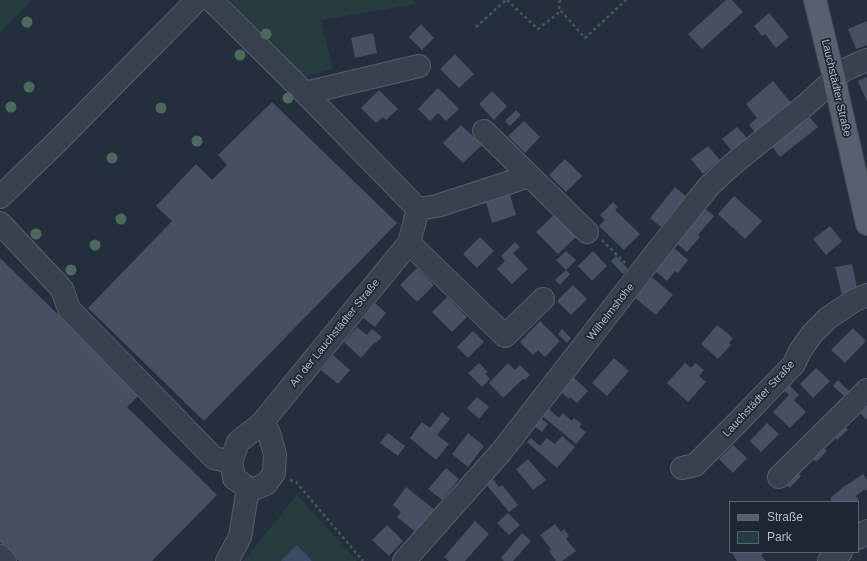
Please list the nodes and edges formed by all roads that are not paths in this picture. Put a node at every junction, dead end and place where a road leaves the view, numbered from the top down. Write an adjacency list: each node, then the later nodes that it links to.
1 (197, 0): 10 (street)
2 (211, 0): 7 (street)
3 (815, 0): 6 (main road, Lauchstädter Straße)
4 (867, 60): 6 (street, Wilhelmshöhe)
5 (419, 66): 7 (street)
6 (834, 79): 13 (main road, Lauchstädter Straße); 28 (street, Wilhelmshöhe)
7 (305, 93): 11 (street)
8 (484, 131): 9 (street)
9 (529, 176): 11 (street); 14 (street)
10 (0, 197)
11 (418, 209): 15 (street, An der Lauchstädter Straße)
12 (0, 223): 20 (street)
13 (867, 224)
14 (587, 232)
15 (409, 243): 17 (street); 19 (street, An der Lauchstädter Straße)
16 (867, 295): 21 (street, Lauchstädter Straße)
17 (543, 299)
18 (867, 390): 22 (street)
19 (261, 424): 20 (street, An der Lauchstädter Straße); 23 (street)
20 (231, 462): 23 (street)
21 (682, 468)
22 (779, 477)
23 (248, 488): 27 (street)
24 (840, 553): 29 (street)
25 (0, 556): 26 (street)
26 (5, 561)
27 (228, 561)
28 (404, 561)
29 (829, 561)

